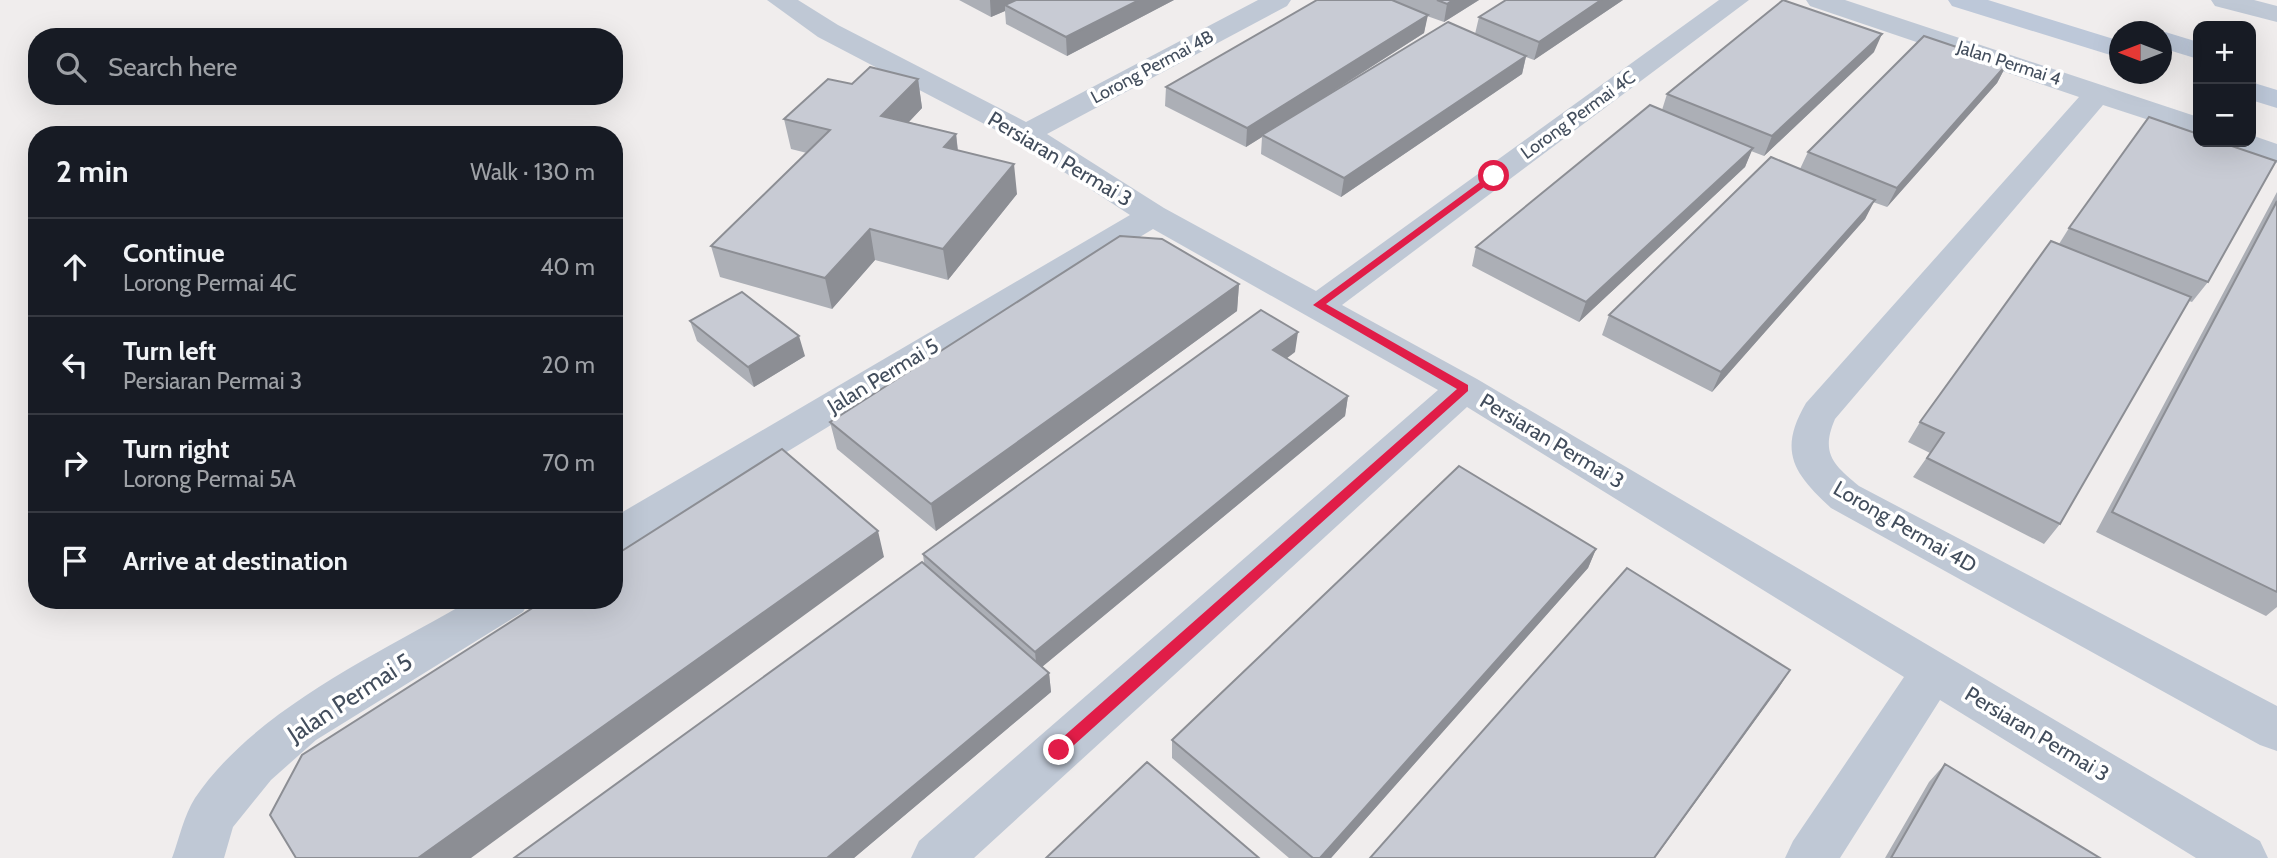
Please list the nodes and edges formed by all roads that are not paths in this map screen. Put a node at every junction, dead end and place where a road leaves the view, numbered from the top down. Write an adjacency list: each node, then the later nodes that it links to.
1 (780, 0): 21 (street, Persiaran Permai 3)
2 (1278, 0): 21 (street, Lorong Permai 4B)
3 (1736, 0): 25 (street, Lorong Permai 4C)
4 (1819, 0): 17 (street, Jalan Permai 4)
5 (1961, 0): 11 (main road)
6 (2037, 0): 9 (main road)
7 (2224, 0): 8 (street)
8 (2277, 14)
9 (2109, 23)
10 (2172, 43): 12 (main road)
11 (2109, 47)
12 (2193, 49)
13 (2172, 67): 15 (main road)
14 (2256, 68): 16 (main road)
15 (2193, 73)
16 (2277, 74)
17 (2098, 93): 20 (street, Jalan Permai 4); 30 (street, Lorong Permai 4D)
18 (2256, 93): 19 (main road)
19 (2277, 99)
20 (2193, 125)
21 (1026, 134): 24 (street, Persiaran Permai 3)
22 (2256, 147): 23 (street)
23 (2277, 154)
24 (1153, 215): 25 (street, Persiaran Permai 3); 27 (street, Jalan Permai 5)
25 (1319, 305): 26 (street, Persiaran Permai 3)
26 (1464, 388): 29 (street, Persiaran Permai 3); 32 (street)
27 (623, 532)
28 (493, 609): 31 (street, Jalan Permai 5)
29 (1934, 671): 33 (street); 34 (street, Persiaran Permai 3)
30 (2277, 730)
31 (198, 858)
32 (937, 858)
33 (1811, 858)
34 (2242, 858)

